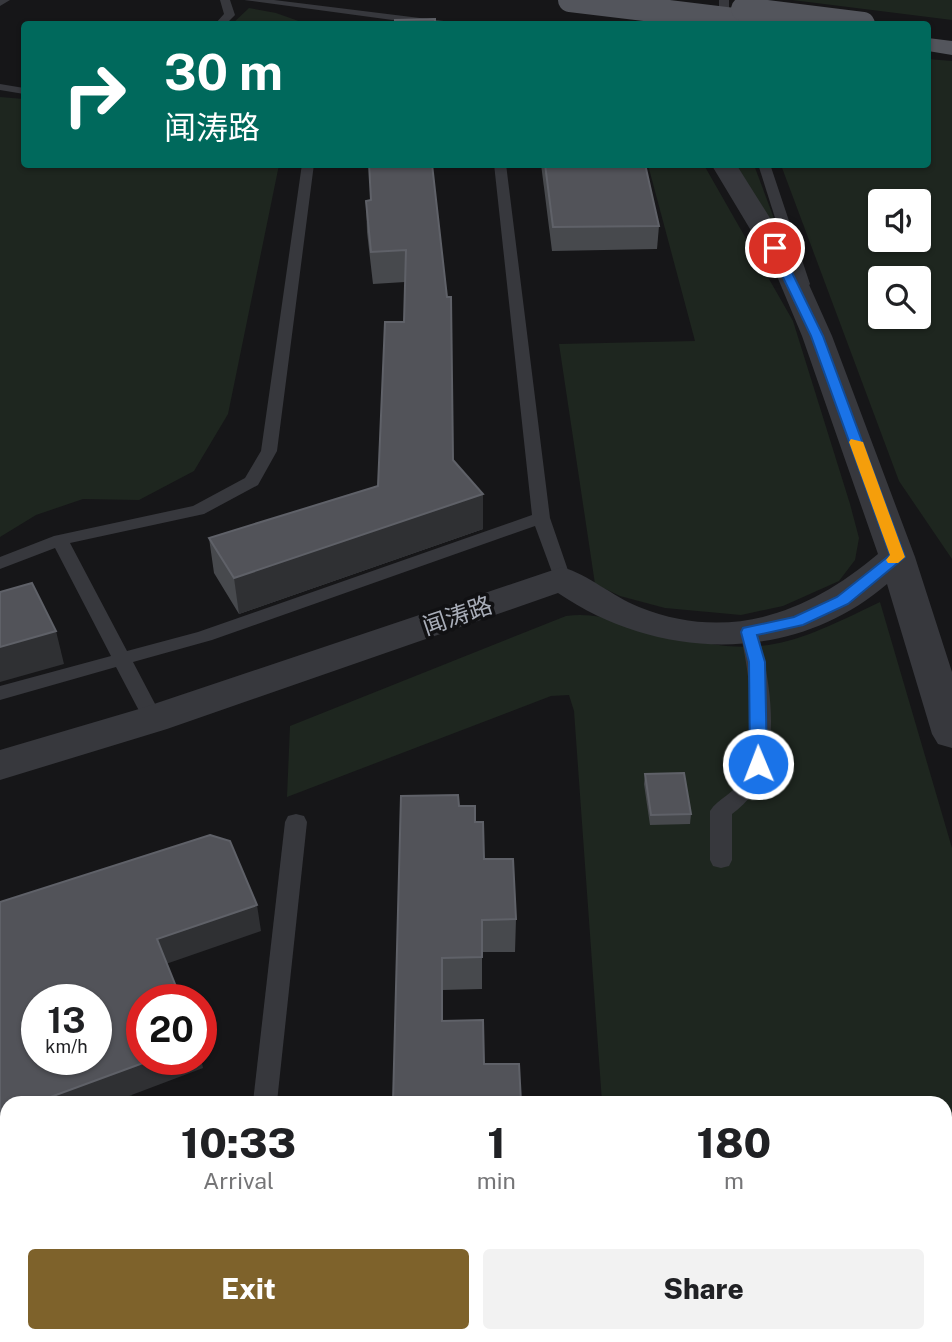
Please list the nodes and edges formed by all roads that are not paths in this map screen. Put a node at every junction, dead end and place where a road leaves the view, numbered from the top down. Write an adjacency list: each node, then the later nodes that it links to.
1 (5, 0): 9 (lane)
2 (225, 0): 10 (lane)
3 (249, 0): 8 (lane)
4 (570, 0): 15 (main road, bridge)
5 (649, 0): 13 (street)
6 (672, 0): 16 (main road, bridge)
7 (724, 0): 14 (lane)
8 (266, 2): 11 (lane); 12 (lane)
9 (0, 3)
10 (223, 21)
11 (325, 21)
12 (420, 21)
13 (655, 21)
14 (724, 21)
15 (743, 21)
16 (839, 21)
17 (931, 33): 18 (main road)
18 (952, 36)
19 (931, 45): 20 (main road)
20 (952, 48)
21 (0, 87): 22 (lane)
22 (21, 90)
23 (307, 168): 29 (lane)
24 (500, 168): 28 (lane)
25 (725, 168): 27 (street)
26 (765, 168): 27 (lane)
27 (817, 336): 30 (street)
28 (541, 518): 32 (lane); 34 (lane)
29 (60, 540): 31 (lane); 34 (lane)
30 (897, 557): 33 (street); 37 (street)
31 (0, 563)
32 (562, 579): 33 (street); 36 (street, 闻涛路)
33 (748, 632): 40 (lane)
34 (122, 660): 35 (lane); 36 (lane)
35 (0, 694)
36 (153, 719): 38 (street, 闻涛路)
37 (952, 734)
38 (0, 765)
39 (296, 822): 41 (lane)
40 (721, 860)
41 (266, 1096)

